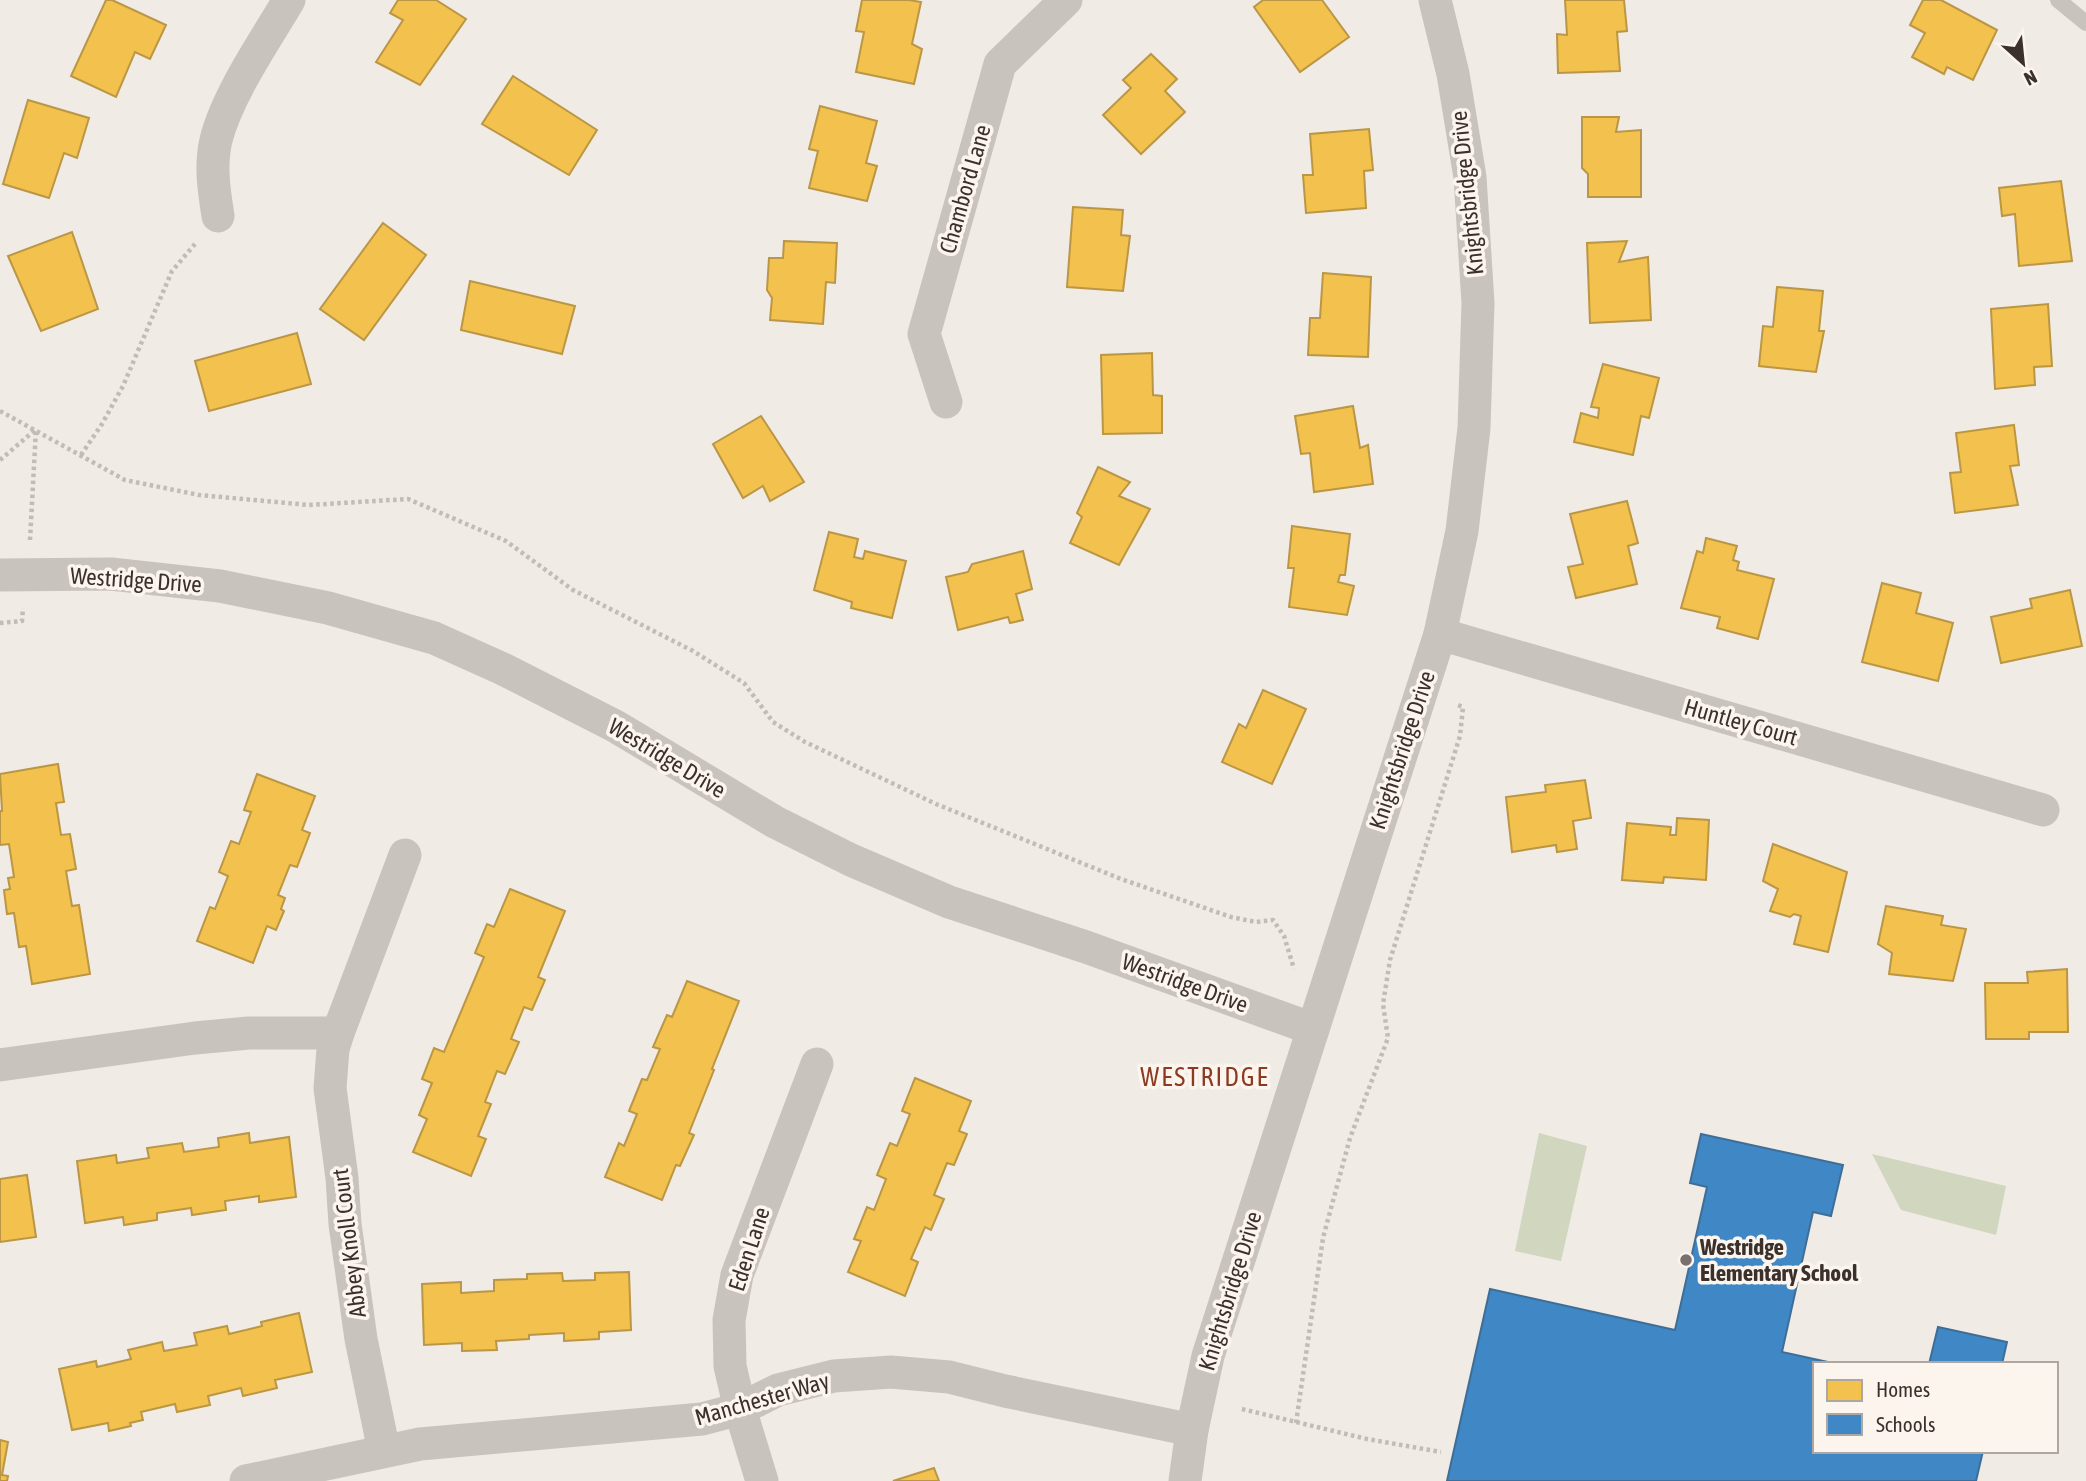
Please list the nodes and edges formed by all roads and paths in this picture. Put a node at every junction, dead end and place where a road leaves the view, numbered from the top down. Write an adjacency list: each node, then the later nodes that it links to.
1 (289, 0): 6 (street)
2 (1066, 0): 7 (street, Chambord Lane)
3 (1435, 0): 14 (street, Knightsbridge Drive)
4 (2057, 0): 5 (lane)
5 (2086, 23)
6 (218, 216): 10 (path)
7 (946, 401)
8 (0, 411): 9 (path)
9 (36, 429): 10 (path); 11 (path); 12 (path)
10 (81, 455): 18 (path)
11 (0, 460)
12 (14, 575): 13 (path); 19 (street, Westridge Drive)
13 (0, 623)
14 (1440, 634): 15 (street, Knightsbridge Drive); 16 (street, Huntley Court)
15 (1422, 690): 19 (street, Knightsbridge Drive); 25 (path)
16 (2043, 810)
17 (405, 855): 20 (street, Abbey Knoll Court)
18 (1296, 976)
19 (1313, 1029): 26 (street, Knightsbridge Drive)
20 (338, 1033): 22 (street); 27 (street, Abbey Knoll Court)
21 (817, 1064): 23 (street, Eden Lane)
22 (0, 1065)
23 (740, 1409): 26 (street, Manchester Way); 27 (street, Manchester Way); 30 (street, Eden Lane)
24 (1242, 1409): 25 (path)
25 (1296, 1423): 28 (path)
26 (1192, 1430): 31 (street, Knightsbridge Drive)
27 (384, 1451): 29 (street, Manchester Way)
28 (1441, 1452)
29 (246, 1481)
30 (762, 1481)
31 (1185, 1481)

